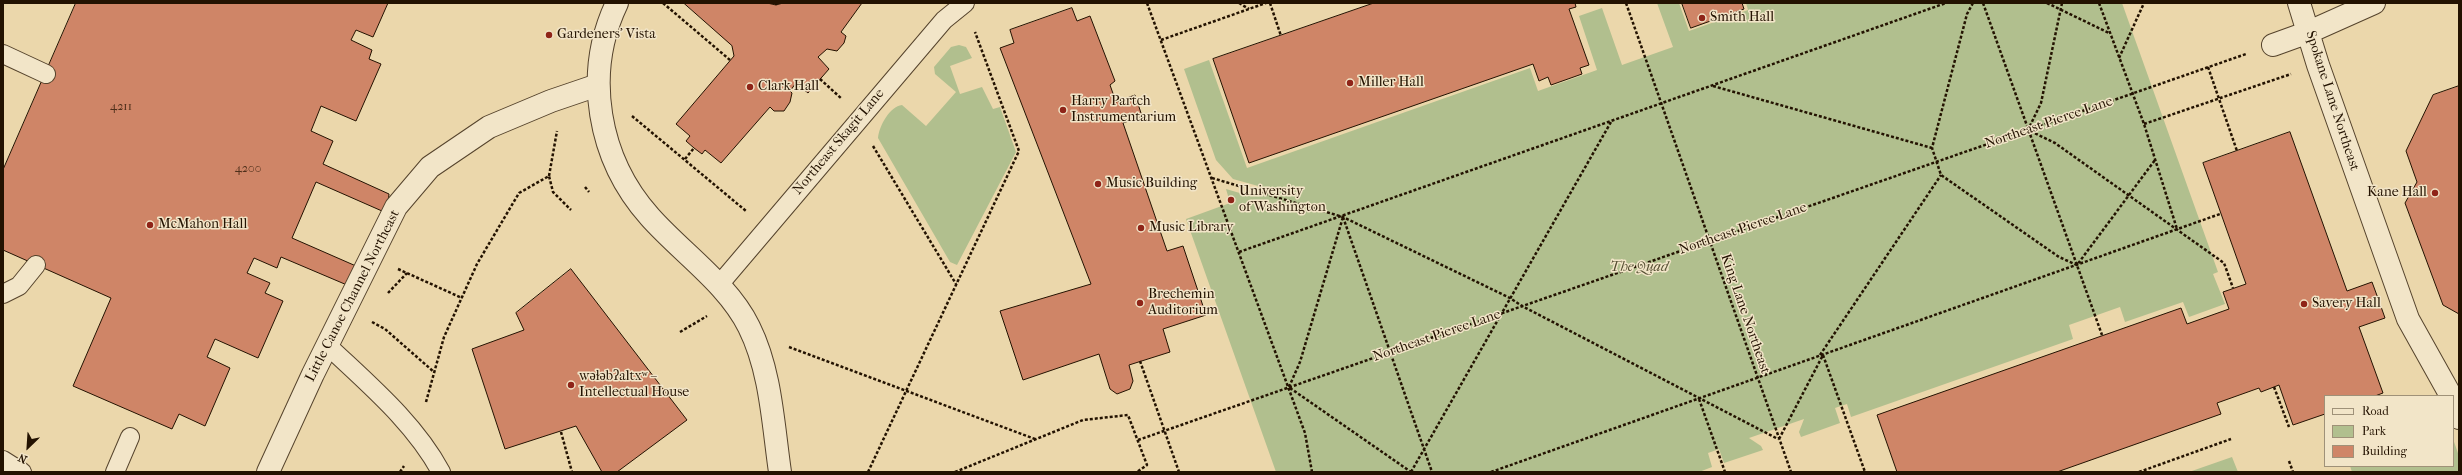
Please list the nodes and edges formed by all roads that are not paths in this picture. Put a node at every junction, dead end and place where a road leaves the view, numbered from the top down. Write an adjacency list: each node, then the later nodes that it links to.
1 (617, 3): 9 (street)
2 (964, 3): 11 (lane, Northeast Skagit Lane)
3 (2299, 3): 5 (street, Spokane Lane Northeast)
4 (2374, 3): 5 (street)
5 (2309, 32): 6 (street); 14 (street, Spokane Lane Northeast)
6 (2273, 45)
7 (3, 54): 8 (lane)
8 (46, 74)
9 (598, 85): 11 (street); 13 (street, Little Canoe Channel Northeast)
10 (36, 265): 12 (lane)
11 (718, 286): 23 (street)
12 (3, 294)
13 (328, 345): 21 (street, Little Canoe Channel Northeast); 22 (lane)
14 (2450, 395)
15 (2454, 404): 16 (street)
16 (2459, 418)
17 (130, 436): 20 (lane)
18 (3, 460): 19 (lane)
19 (22, 472)
20 (115, 472)
21 (268, 472)
22 (441, 472)
23 (780, 472)

